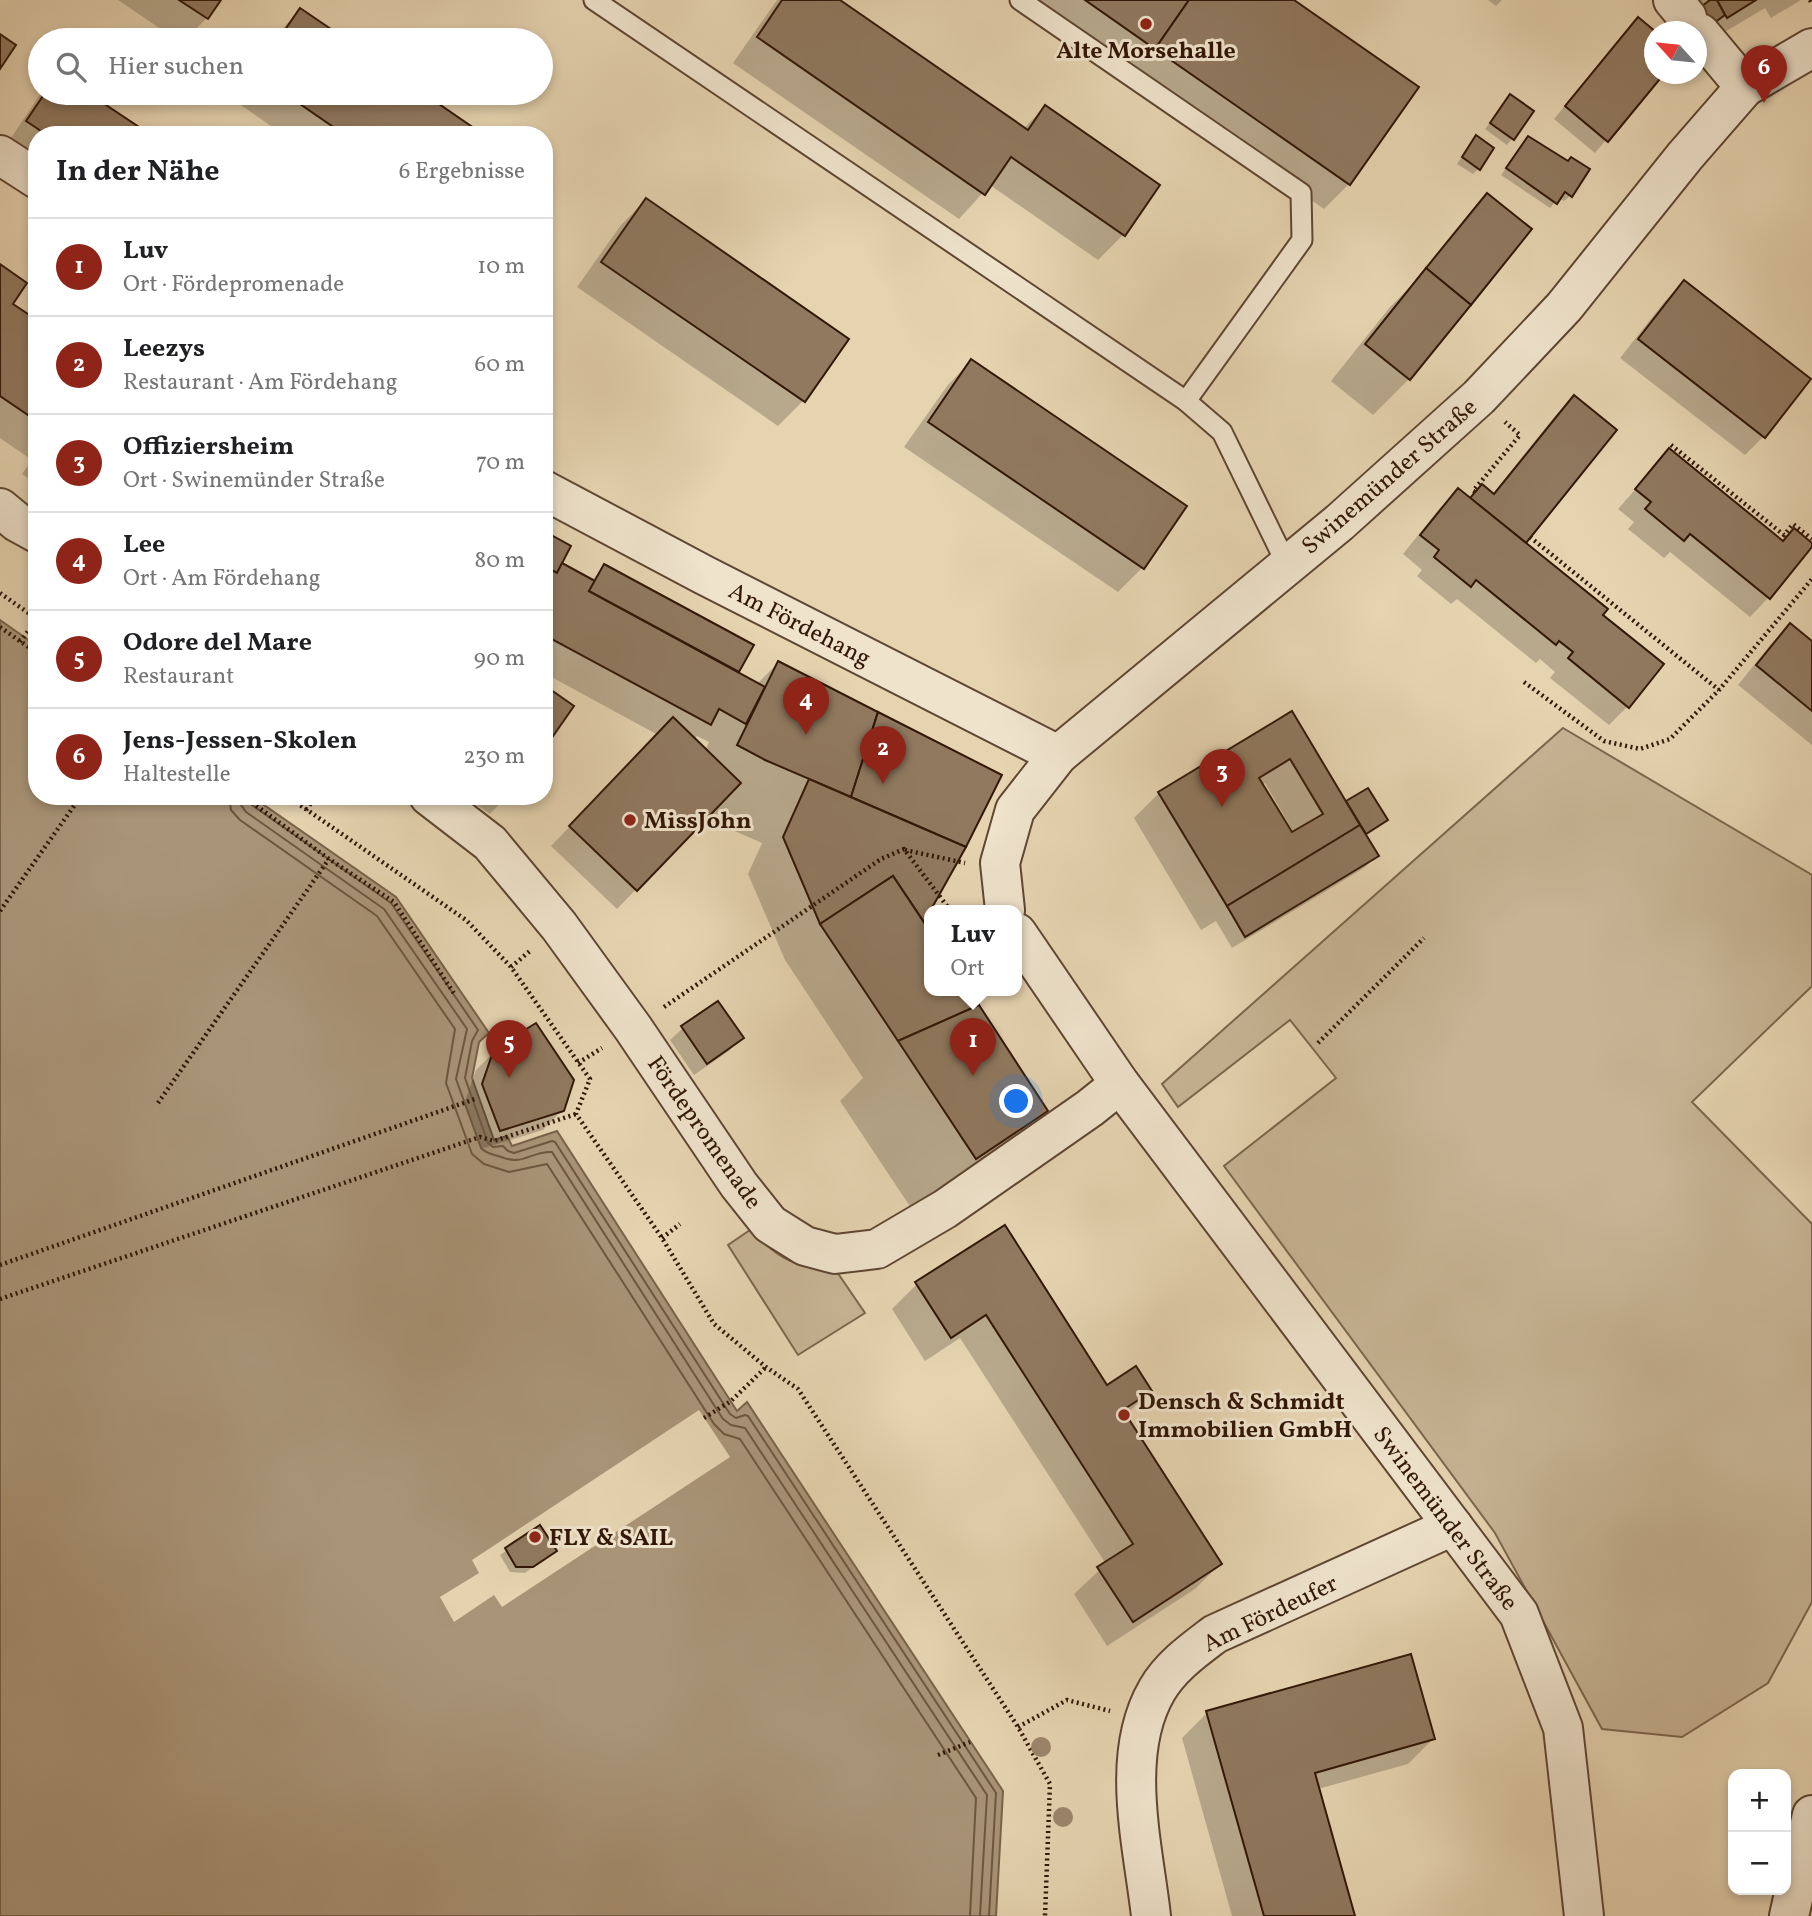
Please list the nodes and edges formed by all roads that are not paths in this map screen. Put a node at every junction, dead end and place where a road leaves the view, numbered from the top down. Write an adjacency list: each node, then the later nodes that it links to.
1 (594, 0): 8 (lane)
2 (1020, 0): 8 (lane)
3 (1687, 17): 5 (street)
4 (1812, 48): 5 (street, Swinemünder Straße)
5 (1745, 88): 12 (street, Swinemünder Straße)
6 (0, 155): 7 (street)
7 (28, 173)
8 (1186, 401): 12 (lane)
9 (553, 495): 13 (street, Am Fördehang)
10 (0, 508): 11 (street)
11 (28, 528)
12 (1287, 565): 13 (street, Swinemünder Straße)
13 (1058, 755): 15 (street, Swinemünder Straße)
14 (441, 805): 17 (street, Fördepromenade)
15 (1004, 905)
16 (1022, 940): 17 (street, Swinemünder Straße)
17 (1120, 1084): 18 (street, Swinemünder Straße)
18 (1453, 1526): 20 (street, Am Fördeufer); 21 (street, Swinemünder Straße)
19 (1812, 1815): 22 (street)
20 (1151, 1916)
21 (1584, 1916)
22 (1789, 1916)

